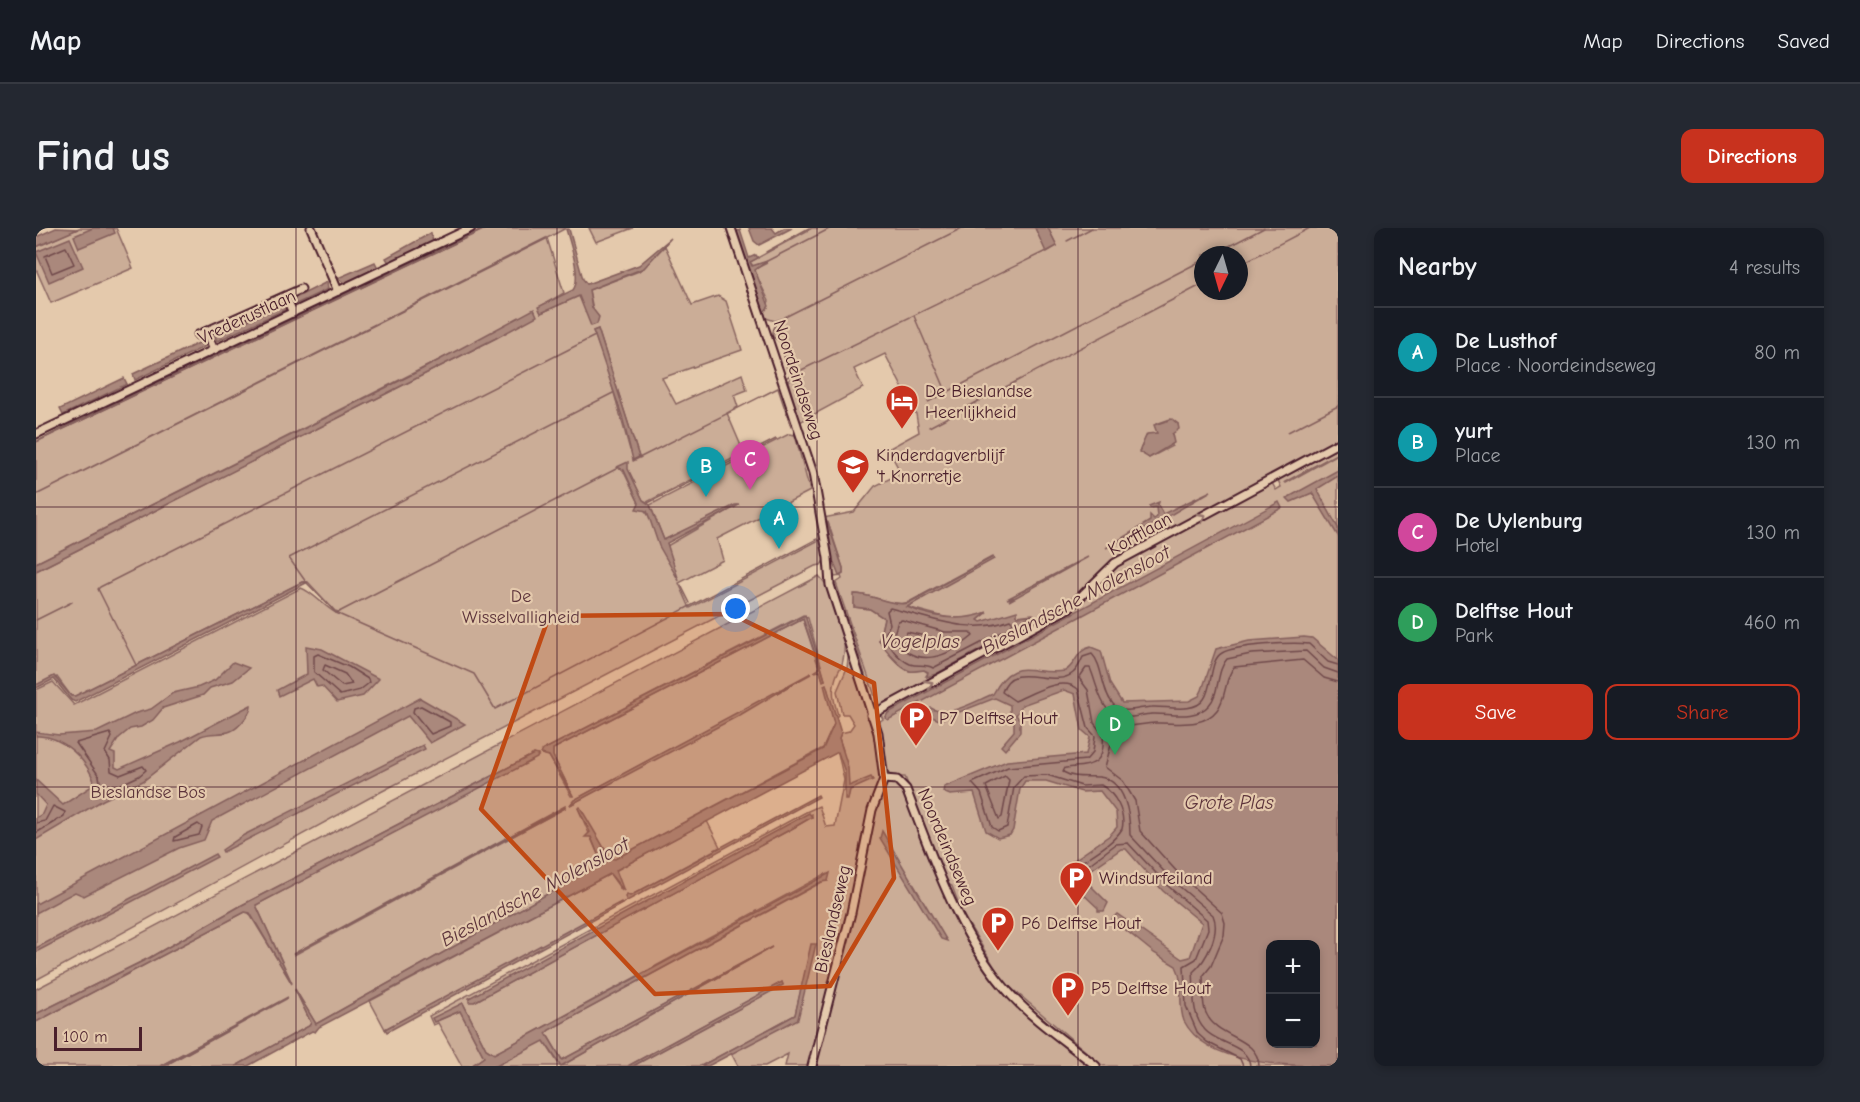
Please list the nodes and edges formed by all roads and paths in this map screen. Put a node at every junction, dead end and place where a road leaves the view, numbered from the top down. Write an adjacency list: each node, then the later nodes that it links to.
1 (311, 228): 5 (street)
2 (471, 228): 5 (street, Vrederustlaan)
3 (731, 228): 13 (street, Noordeindseweg)
4 (301, 290): 6 (street)
5 (338, 291): 7 (street, Vrederustlaan)
6 (286, 297): 7 (street); 8 (street)
7 (293, 313): 10 (street, Vrederustlaan)
8 (206, 332): 9 (street); 10 (street)
9 (198, 335)
10 (214, 350): 11 (street, Vrederustlaan)
11 (36, 434)
12 (1338, 443): 13 (street, Korftlaan, one-way to 12)
13 (871, 715): 14 (street, Noordeindseweg)
14 (884, 779): 15 (street, Bieslandseweg); 16 (street, Noordeindseweg)
15 (812, 1066)
16 (1096, 1066)

